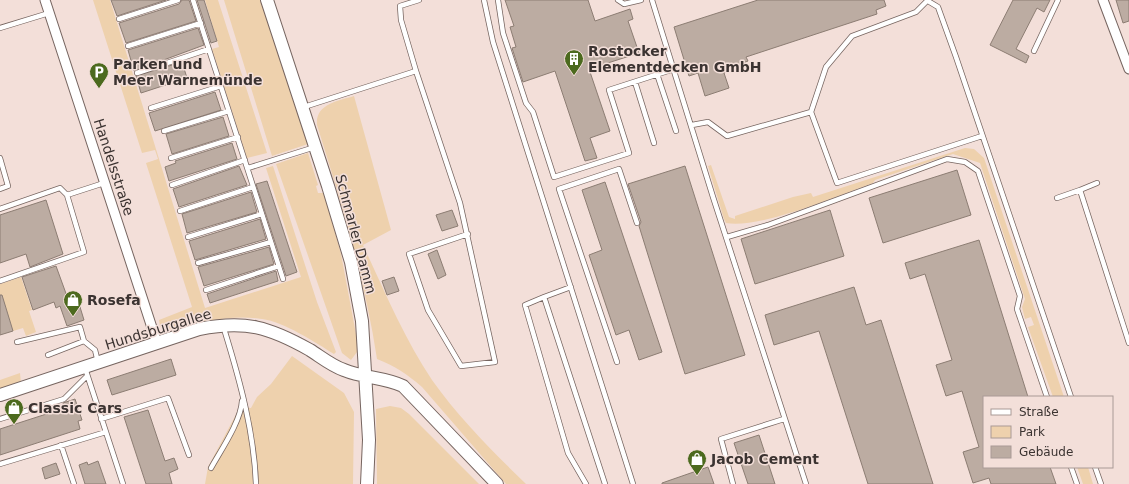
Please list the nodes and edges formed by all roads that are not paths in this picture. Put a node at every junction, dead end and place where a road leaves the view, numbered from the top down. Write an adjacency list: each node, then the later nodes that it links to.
1 (45, 0): 14 (street, Handelsstraße)
2 (178, 0): 15 (lane)
3 (193, 0): 16 (lane)
4 (267, 0): 29 (street, Schmarler Damm)
5 (419, 0): 23 (lane)
6 (484, 0): 63 (lane)
7 (498, 0): 26 (lane)
8 (618, 0): 9 (lane)
9 (641, 0)
10 (652, 0): 21 (lane)
11 (928, 0): 31 (lane); 35 (lane)
12 (1058, 0): 20 (lane)
13 (1104, 0): 22 (street)
14 (49, 12): 17 (lane); 43 (street, Handelsstraße)
15 (119, 19)
16 (201, 24): 18 (lane); 19 (lane)
17 (0, 28)
18 (128, 46)
19 (209, 49): 24 (lane); 27 (lane)
20 (1034, 51)
21 (674, 69): 25 (lane); 32 (lane)
22 (1129, 69)
23 (416, 71): 29 (lane); 55 (lane)
24 (137, 73)
25 (657, 74): 26 (lane); 34 (lane)
26 (635, 82): 37 (lane)
27 (221, 86): 28 (lane); 30 (lane)
28 (151, 108)
29 (302, 108): 38 (street, Schmarler Damm)
30 (229, 111): 33 (lane); 36 (lane)
31 (811, 112): 32 (lane); 35 (lane)
32 (692, 125): 57 (lane)
33 (164, 131)
34 (676, 131)
35 (982, 136): 79 (lane)
36 (238, 137): 40 (lane); 41 (lane)
37 (654, 143)
38 (315, 147): 42 (lane); 75 (street, Schmarler Damm)
39 (0, 158): 47 (lane)
40 (171, 158)
41 (245, 160): 42 (lane); 45 (lane)
42 (248, 168): 46 (lane)
43 (104, 183): 49 (lane); 69 (street, Handelsstraße)
44 (1096, 184): 48 (lane)
45 (172, 185)
46 (254, 187): 52 (lane); 53 (lane)
47 (0, 189)
48 (1080, 190): 50 (lane); 70 (lane)
49 (67, 195): 51 (lane); 62 (lane)
50 (1057, 198)
51 (0, 209)
52 (180, 212)
53 (262, 214): 56 (lane); 58 (lane)
54 (637, 223): 73 (lane)
55 (468, 234): 55 (lane)
56 (188, 237)
57 (726, 238): 78 (lane); 82 (lane)
58 (271, 242): 59 (lane); 60 (lane)
59 (198, 263)
60 (279, 266): 61 (lane); 64 (lane)
61 (283, 279)
62 (0, 281)
63 (571, 287): 65 (lane); 97 (lane)
64 (206, 290)
65 (544, 297): 95 (lane); 96 (lane)
66 (225, 332): 76 (lane)
67 (84, 341): 68 (lane); 71 (lane); 72 (lane)
68 (17, 342)
69 (157, 343): 72 (street, Hundsburgallee); 75 (street, Hundsburgallee)
70 (1129, 344)
71 (48, 354)
72 (98, 362): 74 (street, Hundsburgallee)
73 (617, 362)
74 (86, 371): 77 (street, Hundsburgallee); 80 (lane); 81 (lane)
75 (366, 377): 93 (street, Schmarler Damm); 94 (street, Hundsburgallee)
76 (242, 389): 87 (lane); 92 (lane)
77 (0, 394)
78 (1047, 396)
79 (1071, 396)
80 (0, 419)
81 (101, 419): 83 (lane); 85 (lane)
82 (784, 419): 98 (lane); 99 (lane)
83 (106, 432): 84 (lane); 91 (lane)
84 (61, 446): 86 (lane); 90 (lane)
85 (189, 455)
86 (0, 464)
87 (211, 468)
88 (1071, 468): 100 (lane)
89 (1095, 468): 101 (lane)
90 (74, 484)
91 (123, 484)
92 (256, 484)
93 (367, 484)
94 (497, 484)
95 (586, 484)
96 (605, 484)
97 (633, 484)
98 (733, 484)
99 (806, 484)
100 (1077, 484)
101 (1101, 484)

